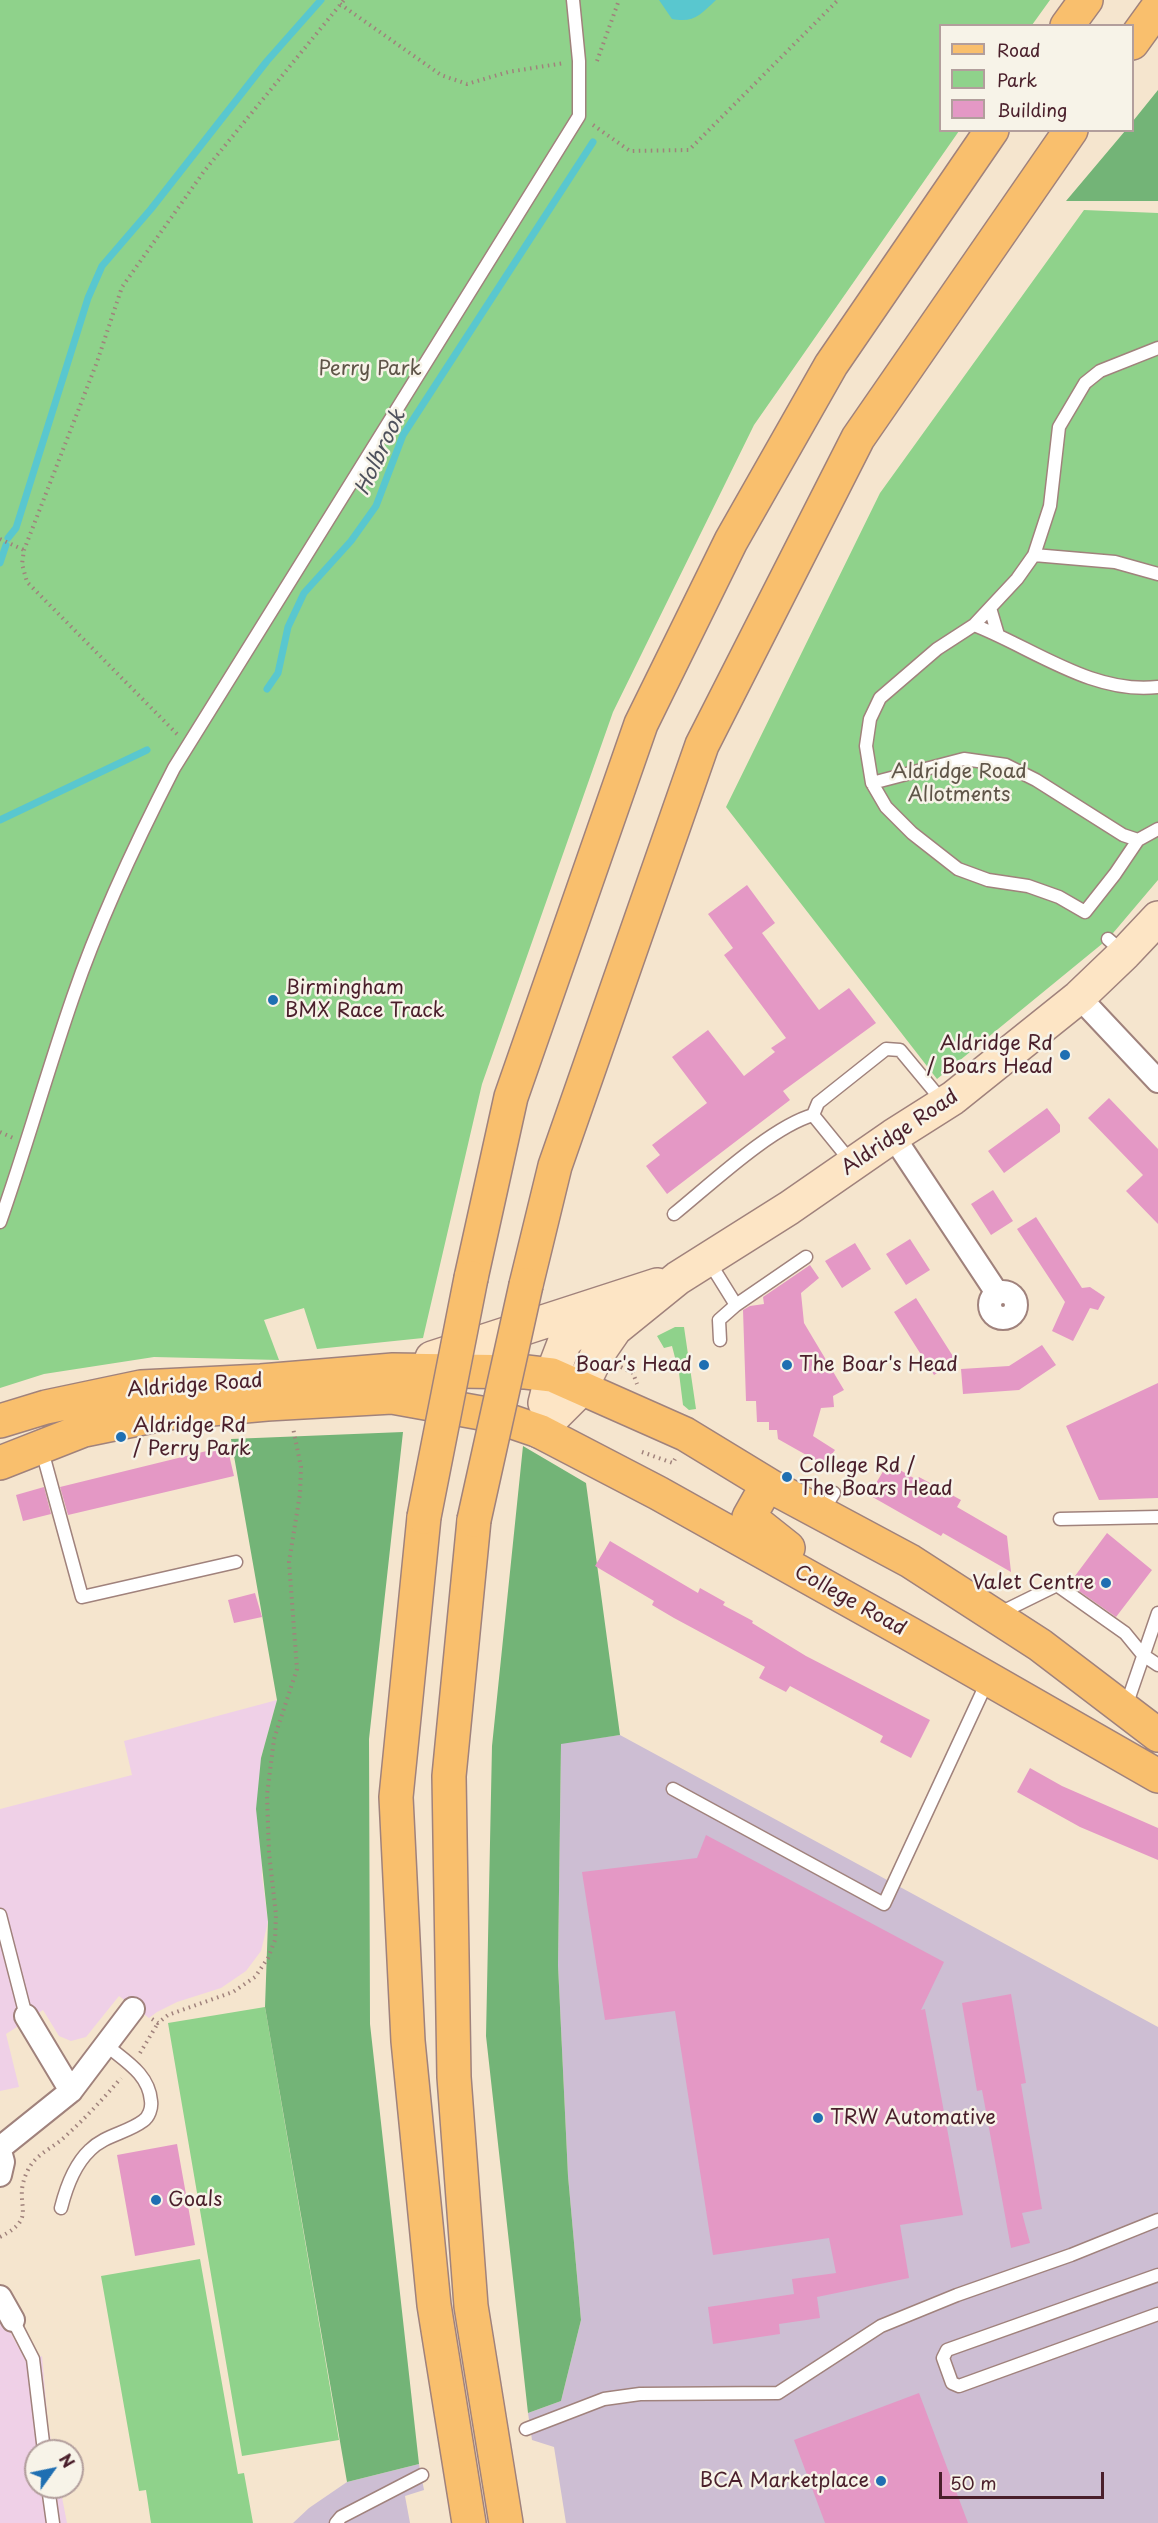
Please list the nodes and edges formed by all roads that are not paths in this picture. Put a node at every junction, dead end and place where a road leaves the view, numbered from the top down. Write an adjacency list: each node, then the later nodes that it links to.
1 (573, 0): 26 (lane)
2 (1086, 0): 4 (main road)
3 (1158, 7): 5 (main road)
4 (1069, 24)
5 (1134, 40)
6 (991, 132): 74 (main road, bridge)
7 (1070, 132): 75 (main road, bridge)
8 (1158, 348): 9 (lane)
9 (1034, 555): 10 (lane); 11 (lane)
10 (1158, 574)
11 (990, 608): 12 (lane); 13 (lane)
12 (974, 625): 13 (lane); 15 (lane)
13 (998, 634): 14 (lane)
14 (1158, 687)
15 (872, 783): 17 (lane); 17 (lane)
16 (1158, 828): 17 (lane)
17 (1138, 840)
18 (1158, 918): 19 (street, Aldridge Road)
19 (1078, 997): 20 (street); 21 (street, Aldridge Road)
20 (1158, 1081)
21 (945, 1104): 22 (lane); 23 (street, Aldridge Road)
22 (813, 1115): 24 (lane); 25 (lane)
23 (893, 1136): 24 (street, Aldridge Road); 30 (street)
24 (852, 1164): 28 (street, Aldridge Road)
25 (674, 1214)
26 (0, 1222)
27 (806, 1257): 32 (lane)
28 (708, 1259): 29 (street, Aldridge Road); 32 (lane)
29 (678, 1278): 31 (street, Aldridge Road); 36 (street, Aldridge Road)
30 (997, 1293)
31 (627, 1295): 34 (street, Aldridge Road); 35 (street, Aldridge Road)
32 (736, 1305): 33 (lane)
33 (720, 1340)
34 (393, 1370): 35 (main road, Aldridge Road); 37 (main road, Aldridge Road)
35 (552, 1375): 36 (main road, Aldridge Road); 38 (street, Aldridge Road)
36 (580, 1390): 38 (street, Aldridge Road); 41 (main road)
37 (0, 1421)
38 (539, 1431): 39 (main road, Aldridge Road); 47 (main road, College Road)
39 (41, 1446): 40 (main road, Aldridge Road); 44 (lane)
40 (0, 1463)
41 (772, 1487): 46 (main road); 47 (main road)
42 (1158, 1517): 43 (lane)
43 (1060, 1519)
44 (236, 1562)
45 (1158, 1613): 48 (lane)
46 (994, 1616): 48 (lane); 51 (main road)
47 (910, 1634): 50 (main road, College Road)
48 (1143, 1655): 49 (lane); 51 (lane)
49 (1158, 1665)
50 (988, 1680): 53 (main road, College Road); 54 (lane)
51 (1125, 1710): 52 (main road)
52 (1158, 1735)
53 (1158, 1776)
54 (673, 1789)
55 (0, 1915): 57 (lane)
56 (133, 2009): 58 (street)
57 (26, 2016): 59 (street)
58 (106, 2045): 59 (street); 62 (lane)
59 (71, 2091): 60 (street)
60 (0, 2149): 61 (street)
61 (0, 2175)
62 (61, 2208)
63 (1158, 2220): 68 (lane)
64 (1158, 2275): 66 (lane)
65 (0, 2297): 67 (street)
66 (1158, 2314)
67 (13, 2320): 69 (lane)
68 (526, 2429)
69 (43, 2439)
70 (422, 2475): 73 (lane)
71 (50, 2499): 72 (lane)
72 (53, 2523)
73 (336, 2523)
74 (469, 2523)
75 (506, 2523)

